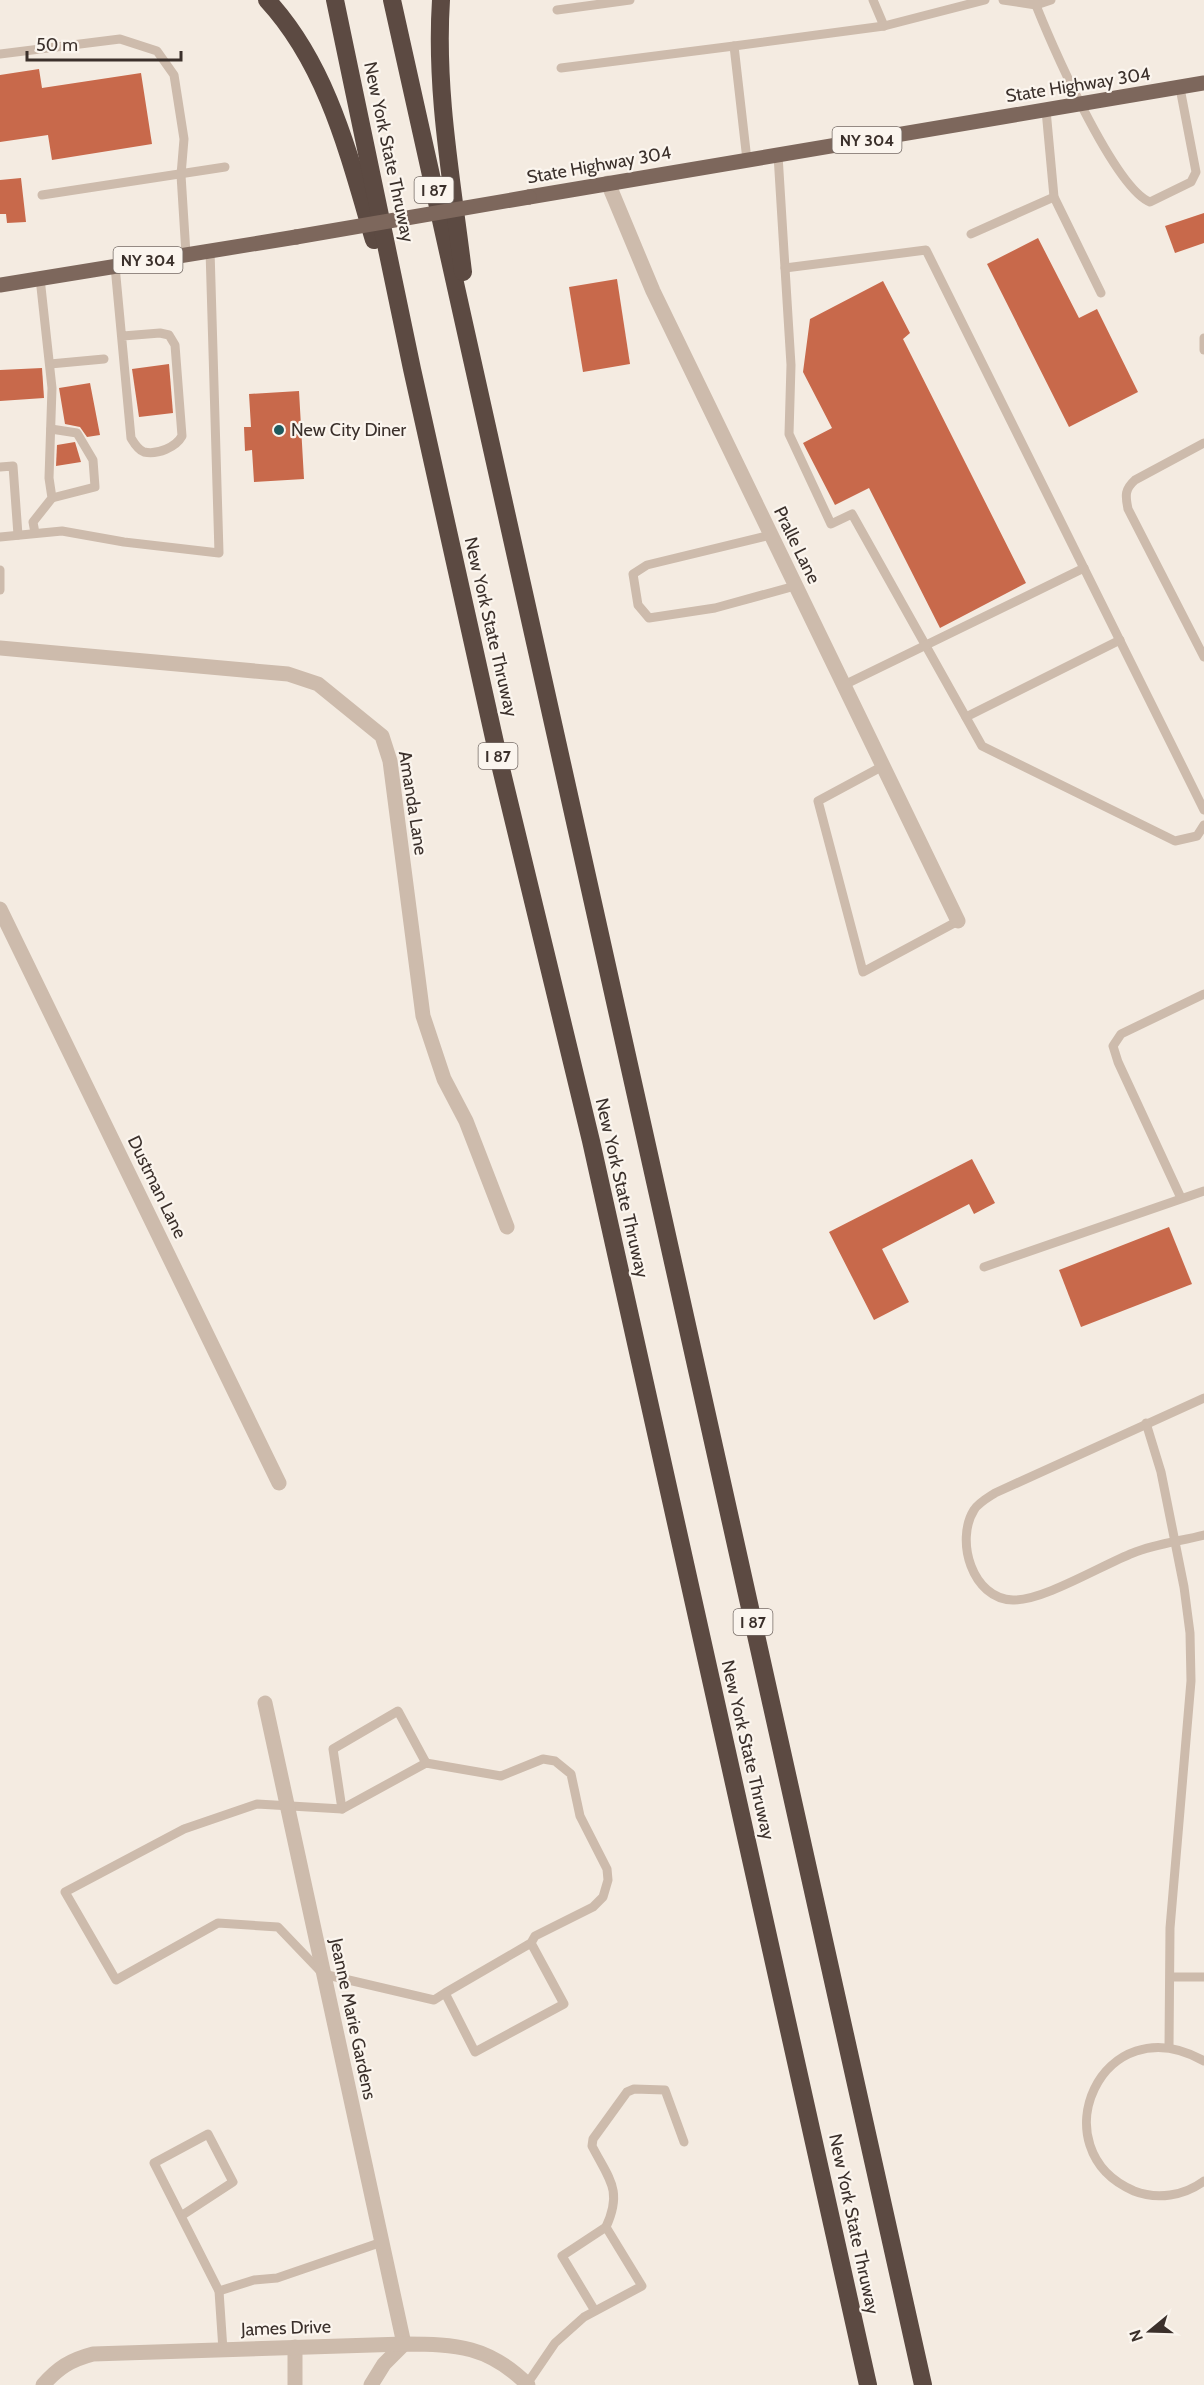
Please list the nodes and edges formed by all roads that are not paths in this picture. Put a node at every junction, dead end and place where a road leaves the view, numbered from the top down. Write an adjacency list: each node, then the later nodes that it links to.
1 (267, 0): 40 (highway)
2 (335, 0): 40 (highway, New York State Thruway / I 87)
3 (392, 0): 41 (highway, New York State Thruway / I 87)
4 (441, 0): 41 (highway)
5 (630, 0): 11 (lane)
6 (873, 0): 12 (lane)
7 (985, 0): 12 (lane)
8 (1003, 0): 10 (lane)
9 (1050, 0): 10 (lane)
10 (1035, 3): 18 (lane)
11 (557, 10)
12 (884, 26): 13 (lane)
13 (734, 46): 15 (lane); 21 (lane)
14 (0, 54): 23 (lane)
15 (561, 68)
16 (1204, 84): 17 (main road, State Highway 304 / NY 304)
17 (1180, 88): 18 (main road, State Highway 304 / NY 304); 18 (lane)
18 (1082, 104): 19 (main road, State Highway 304 / NY 304)
19 (1046, 110): 20 (main road, State Highway 304 / NY 304); 26 (lane)
20 (778, 155): 21 (main road, State Highway 304 / NY 304); 31 (lane)
21 (747, 160): 24 (main road, State Highway 304 / NY 304)
22 (225, 166): 23 (lane)
23 (181, 175): 25 (lane); 29 (lane)
24 (608, 183): 28 (main road, State Highway 304 / NY 304, bridge); 48 (street, Pralle Lane)
25 (42, 195)
26 (1054, 197): 27 (lane); 34 (lane)
27 (971, 234)
28 (210, 250): 29 (main road, State Highway 304 / NY 304); 46 (lane)
29 (186, 254): 30 (main road, State Highway 304 / NY 304)
30 (115, 266): 32 (main road, State Highway 304 / NY 304); 35 (lane)
31 (785, 268): 50 (lane); 55 (lane)
32 (40, 278): 33 (main road, State Highway 304 / NY 304); 39 (lane)
33 (0, 285)
34 (1101, 293)
35 (123, 336): 35 (lane)
36 (1204, 338): 37 (lane)
37 (1204, 350)
38 (104, 359): 39 (lane)
39 (50, 364): 42 (lane)
40 (412, 369): 100 (highway, New York State Thruway / I 87)
41 (476, 381): 101 (highway, New York State Thruway / I 87)
42 (51, 429): 45 (lane); 45 (lane)
43 (1204, 443): 57 (lane)
44 (0, 467): 47 (lane)
45 (52, 498): 46 (lane)
46 (35, 533): 47 (lane)
47 (18, 535): 49 (lane)
48 (771, 535): 52 (street, Pralle Lane); 52 (lane)
49 (0, 537)
50 (1084, 568): 54 (lane); 55 (lane)
51 (0, 570): 53 (lane)
52 (795, 586): 58 (street, Pralle Lane)
53 (0, 590)
54 (1120, 640): 59 (lane); 61 (lane)
55 (926, 647): 58 (lane); 59 (lane)
56 (0, 648): 68 (street, Amanda Lane)
57 (1204, 657)
58 (844, 685): 60 (street, Pralle Lane)
59 (966, 717): 62 (lane)
60 (883, 766): 64 (street, Pralle Lane); 64 (lane)
61 (1204, 810)
62 (1204, 825)
63 (0, 909): 72 (street, Dustman Lane)
64 (958, 921)
65 (1204, 994): 67 (lane)
66 (1204, 1191): 67 (lane)
67 (1182, 1198): 69 (lane)
68 (507, 1227)
69 (984, 1267)
70 (1204, 1398): 71 (lane)
71 (1146, 1423): 74 (lane); 74 (lane)
72 (279, 1483)
73 (1204, 1534): 74 (lane)
74 (1174, 1542): 81 (lane)
75 (265, 1703): 77 (street, Jeanne Marie Gardens)
76 (426, 1763): 78 (lane); 78 (lane); 79 (lane)
77 (288, 1807): 78 (lane); 80 (street, Jeanne Marie Gardens); 80 (lane)
78 (342, 1809)
79 (531, 1943): 83 (lane); 83 (lane)
80 (323, 1974): 83 (lane); 90 (street, Jeanne Marie Gardens)
81 (1172, 1977): 82 (lane); 84 (lane)
82 (1204, 1977)
83 (445, 1993)
84 (1169, 2048): 85 (lane); 87 (lane)
85 (1204, 2061)
86 (684, 2142): 89 (lane)
87 (1204, 2181)
88 (181, 2216): 88 (lane); 91 (lane)
89 (606, 2227): 92 (lane); 92 (lane)
90 (382, 2242): 91 (lane); 93 (street, Jeanne Marie Gardens)
91 (219, 2291): 95 (lane)
92 (595, 2311): 99 (lane)
93 (404, 2344): 94 (street, James Drive); 98 (street); 99 (street, James Drive)
94 (295, 2347): 95 (street, James Drive); 97 (street)
95 (223, 2350): 96 (street, James Drive)
96 (43, 2385)
97 (295, 2385)
98 (371, 2385)
99 (528, 2385)
100 (868, 2385)
101 (923, 2385)

